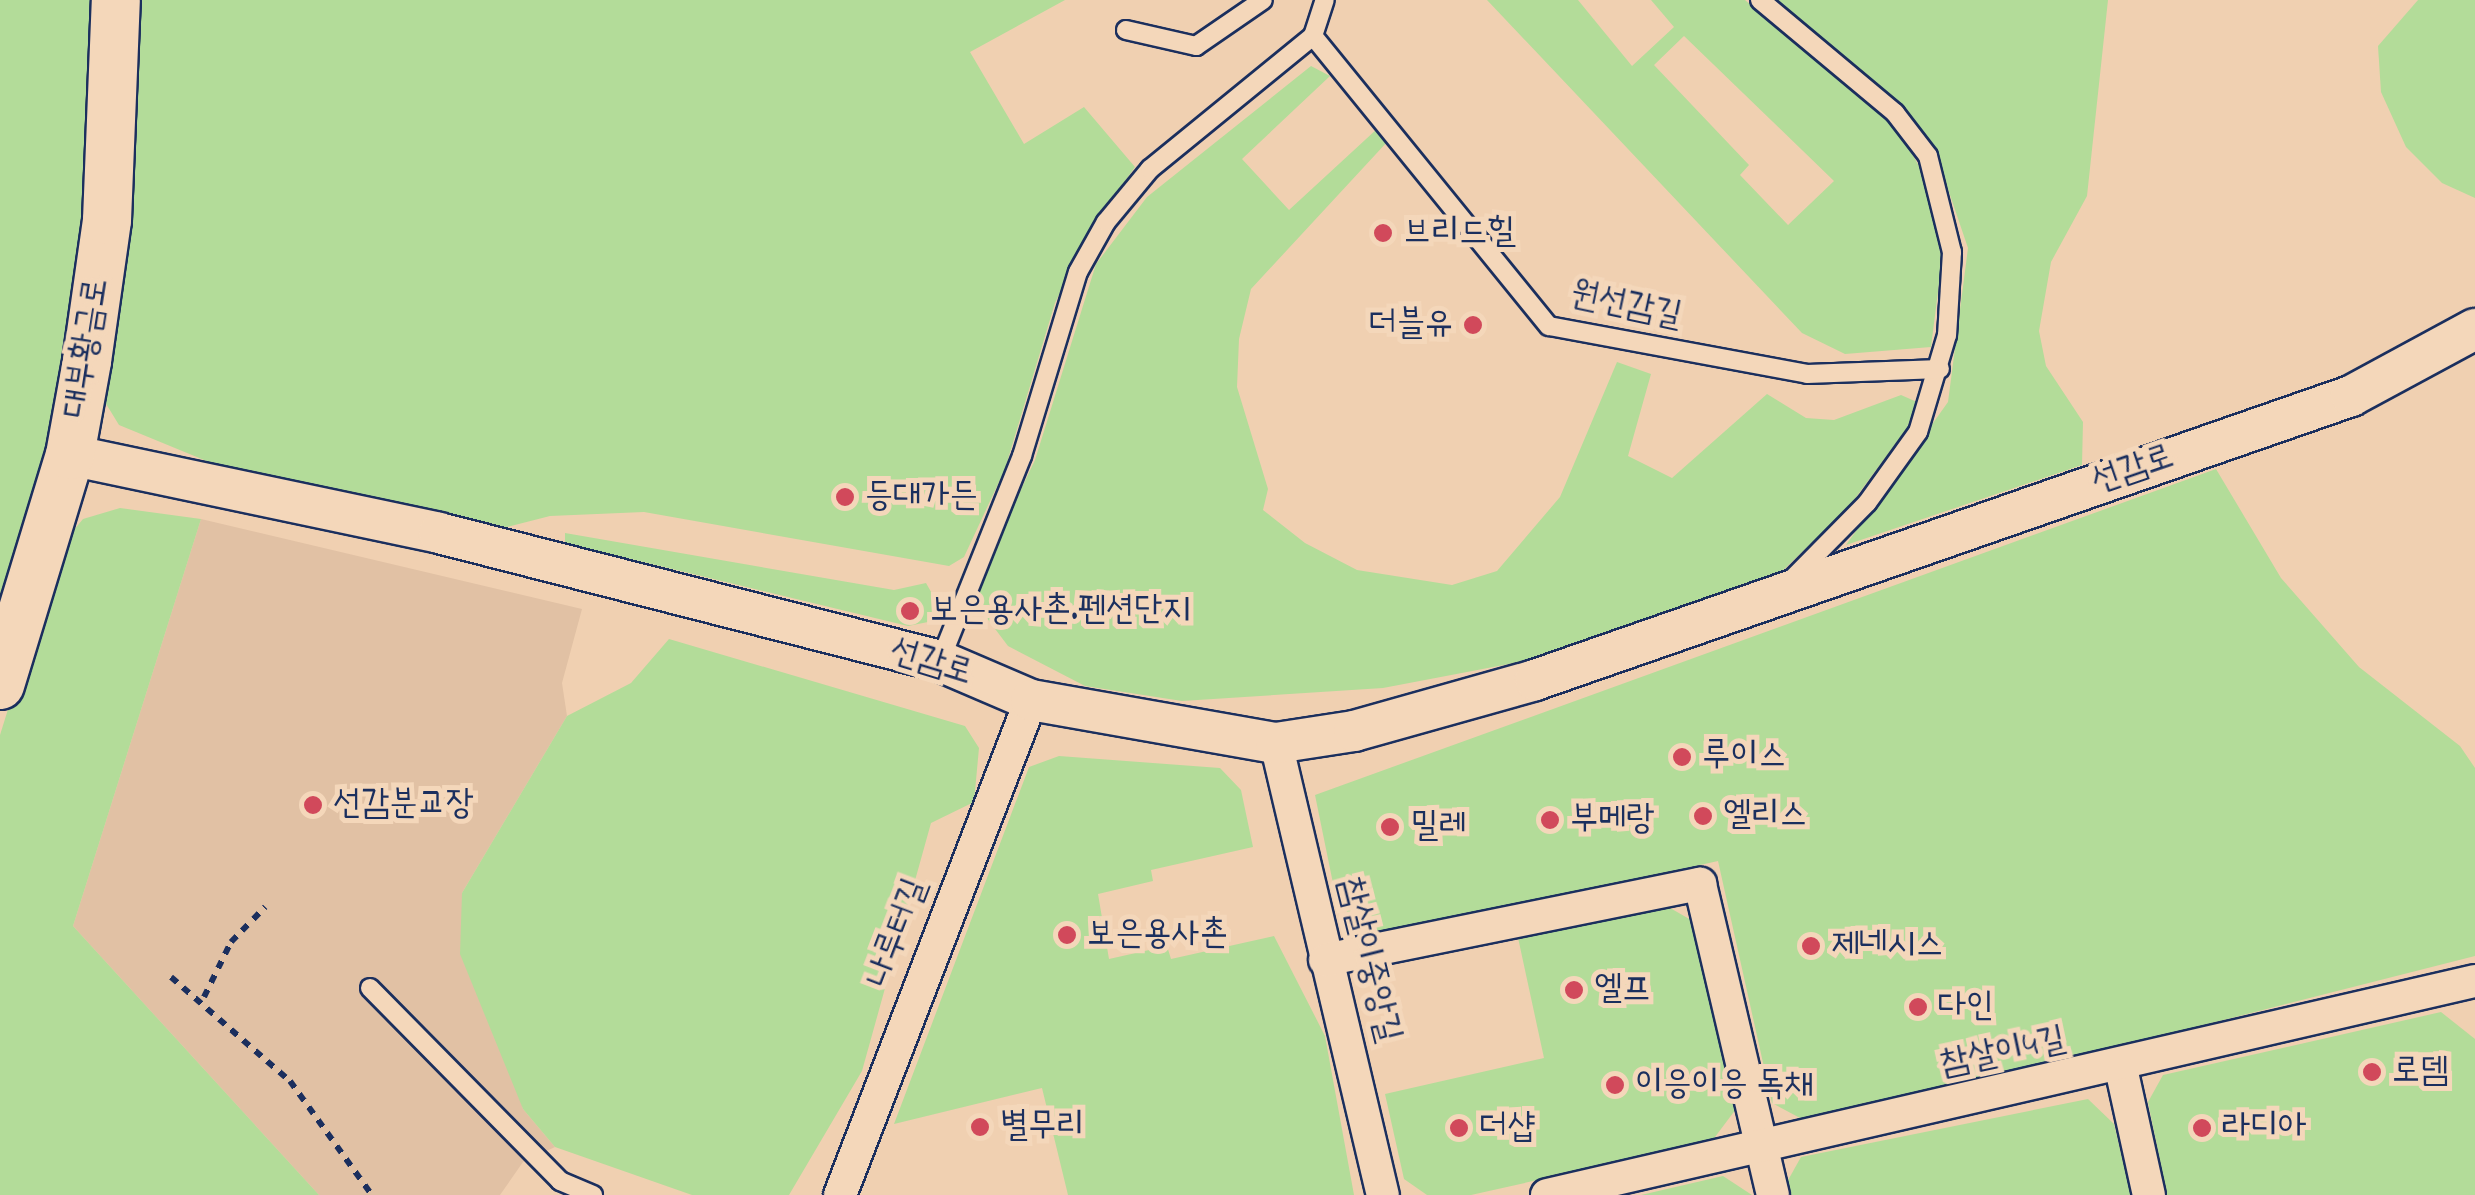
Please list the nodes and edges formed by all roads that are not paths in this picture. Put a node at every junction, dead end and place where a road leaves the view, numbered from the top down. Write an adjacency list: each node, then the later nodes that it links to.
1 (116, 0): 9 (main road, 대부황금로)
2 (1263, 0): 5 (lane)
3 (1325, 0): 6 (lane)
4 (1760, 0): 8 (lane, 선감로)
5 (1126, 30)
6 (1313, 36): 8 (lane, 원선감길); 11 (lane)
7 (2475, 328): 10 (street, 선감로)
8 (1940, 369): 10 (lane, 선감로)
9 (70, 455): 11 (street, 선감로); 12 (main road, 대부황금로)
10 (1782, 589): 14 (street, 선감로)
11 (940, 661): 13 (street, 선감로)
12 (0, 685)
13 (1031, 700): 14 (street, 선감로); 21 (street, 나루터길)
14 (1276, 743): 15 (street, 참살이중앙길)
15 (1325, 960): 19 (street); 22 (street, 참살이중앙길)
16 (2475, 981): 18 (street, 참살이4길)
17 (370, 988): 20 (lane)
18 (2120, 1068): 19 (street, 참살이4길); 25 (street)
19 (1762, 1147): 23 (street, 참살이4길); 24 (street)
20 (593, 1195)
21 (840, 1195)
22 (1383, 1195)
23 (1547, 1195)
24 (1773, 1195)
25 (2149, 1195)

